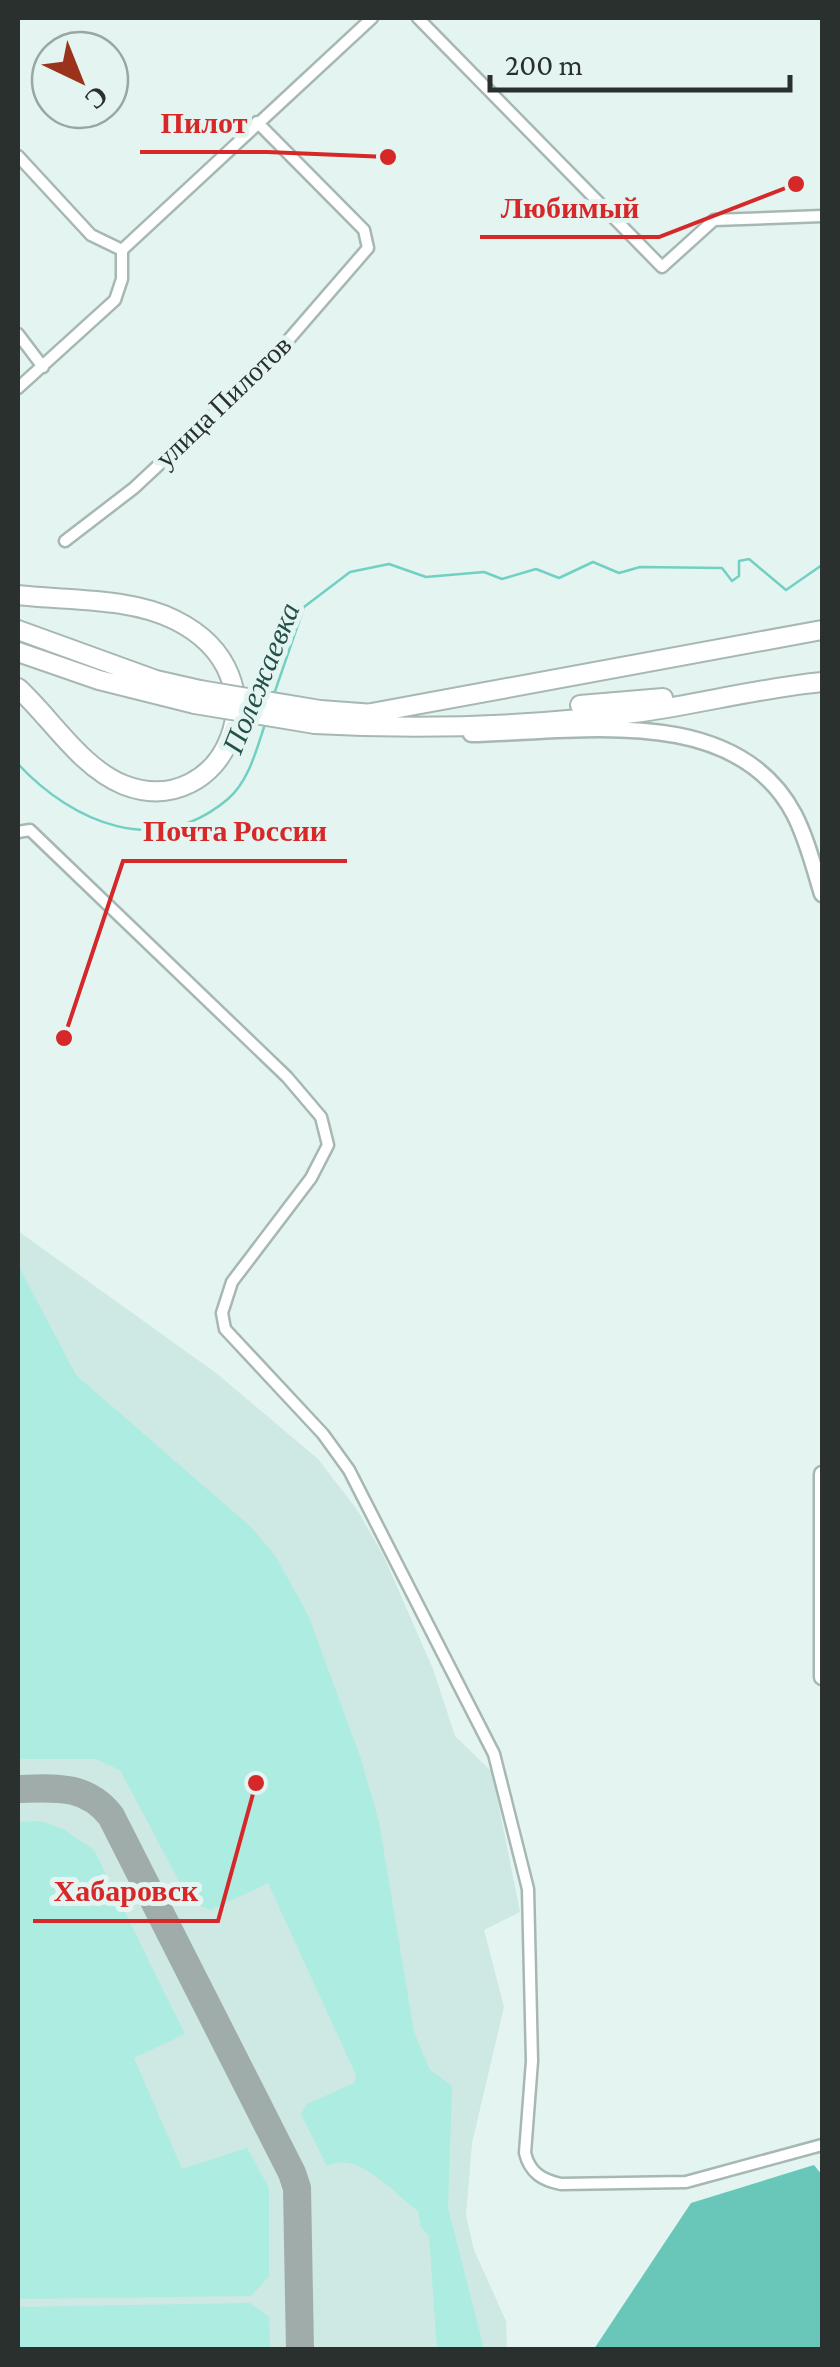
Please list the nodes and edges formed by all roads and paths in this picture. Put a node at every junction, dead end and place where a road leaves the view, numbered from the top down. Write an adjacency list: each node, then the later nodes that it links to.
1 (372, 18): 3 (street)
2 (418, 18): 5 (street)
3 (257, 122): 6 (street); 10 (street, улица Пилотов)
4 (18, 156): 6 (street)
5 (822, 216)
6 (122, 250): 8 (street)
7 (18, 334): 8 (street)
8 (42, 366): 9 (street)
9 (18, 388)
10 (65, 540)
11 (18, 595): 16 (highway)
12 (18, 630): 17 (highway)
13 (822, 630): 18 (highway)
14 (18, 652): 17 (highway)
15 (822, 682): 18 (highway)
16 (18, 688)
17 (197, 697): 18 (highway, bridge)
18 (366, 721): 20 (main road)
19 (18, 832): 23 (street)
20 (822, 894)
21 (822, 1474): 22 (main road)
22 (822, 1677)
23 (822, 2145)

